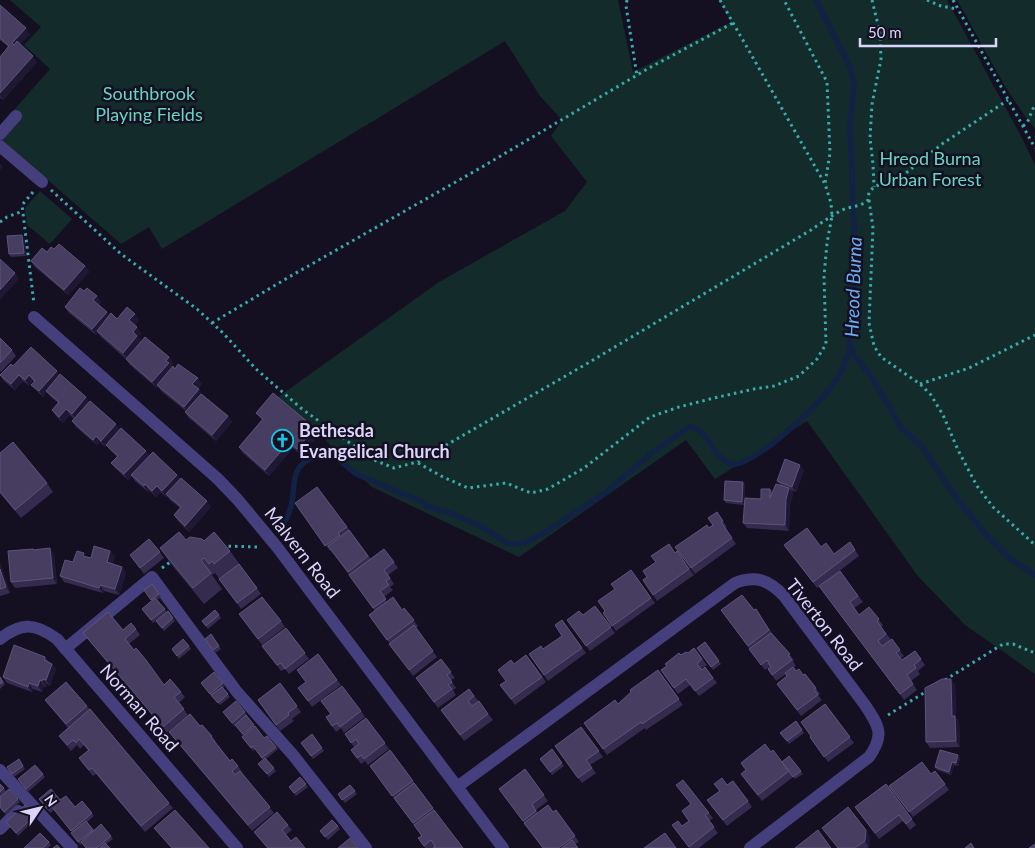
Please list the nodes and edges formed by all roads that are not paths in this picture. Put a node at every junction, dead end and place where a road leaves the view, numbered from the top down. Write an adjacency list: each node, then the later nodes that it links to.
1 (16, 116): 2 (street)
2 (0, 134)
3 (0, 146): 4 (street)
4 (42, 182)
5 (34, 317): 9 (street, Malvern Road)
6 (0, 639): 7 (street, Norman Road)
7 (65, 649): 13 (street, Norman Road); 14 (street)
8 (0, 770): 10 (street)
9 (457, 787): 15 (street, Malvern Road); 16 (street, Tiverton Road)
10 (29, 801): 11 (street); 12 (street)
11 (0, 829)
12 (72, 848)
13 (237, 848)
14 (366, 848)
15 (502, 848)
16 (750, 848)

